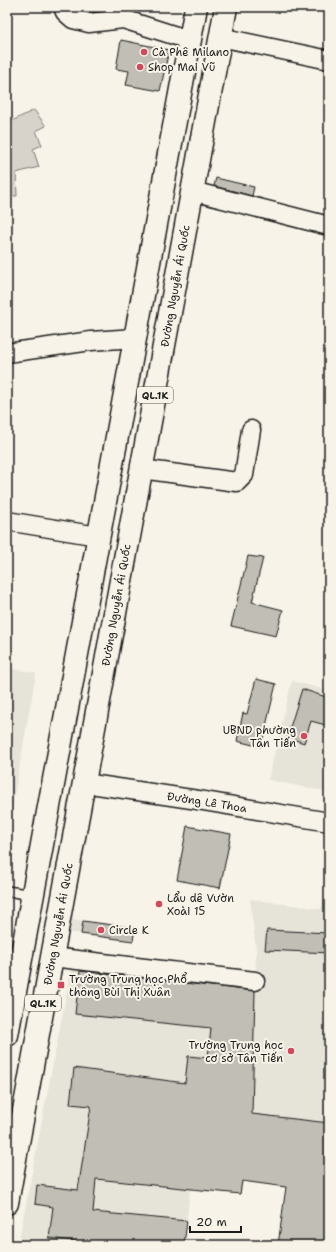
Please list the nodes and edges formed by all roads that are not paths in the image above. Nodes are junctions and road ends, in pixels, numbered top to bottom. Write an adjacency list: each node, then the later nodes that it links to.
1 (63, 7): 5 (street)
2 (196, 7): 5 (main road, QL.1K)
3 (226, 7): 4 (main road, Đường Nguyễn Ái Quốc / QL.1K)
4 (220, 37): 6 (street); 7 (main road, Đường Nguyễn Ái Quốc / QL.1K)
5 (189, 40): 9 (main road, QL.1K)
6 (329, 60)
7 (192, 191): 8 (street); 12 (main road, Đường Nguyễn Ái Quốc / QL.1K)
8 (329, 226)
9 (134, 338): 10 (street); 14 (main road, QL.1K)
10 (7, 353)
11 (251, 430): 12 (street)
12 (141, 469): 16 (main road, Đường Nguyễn Ái Quốc / QL.1K)
13 (7, 521): 14 (street)
14 (98, 536): 15 (main road, QL.1K)
15 (54, 778): 16 (main road); 19 (main road, QL.1K)
16 (84, 783): 17 (street, Đường Lê Thoa); 20 (main road, Đường Nguyễn Ái Quốc / QL.1K)
17 (329, 822)
18 (7, 891): 19 (lane)
19 (33, 895): 22 (main road, QL.1K)
20 (52, 957): 21 (street); 23 (main road, Đường Nguyễn Ái Quốc / QL.1K)
21 (255, 981)
22 (7, 1035)
23 (7, 1203)

